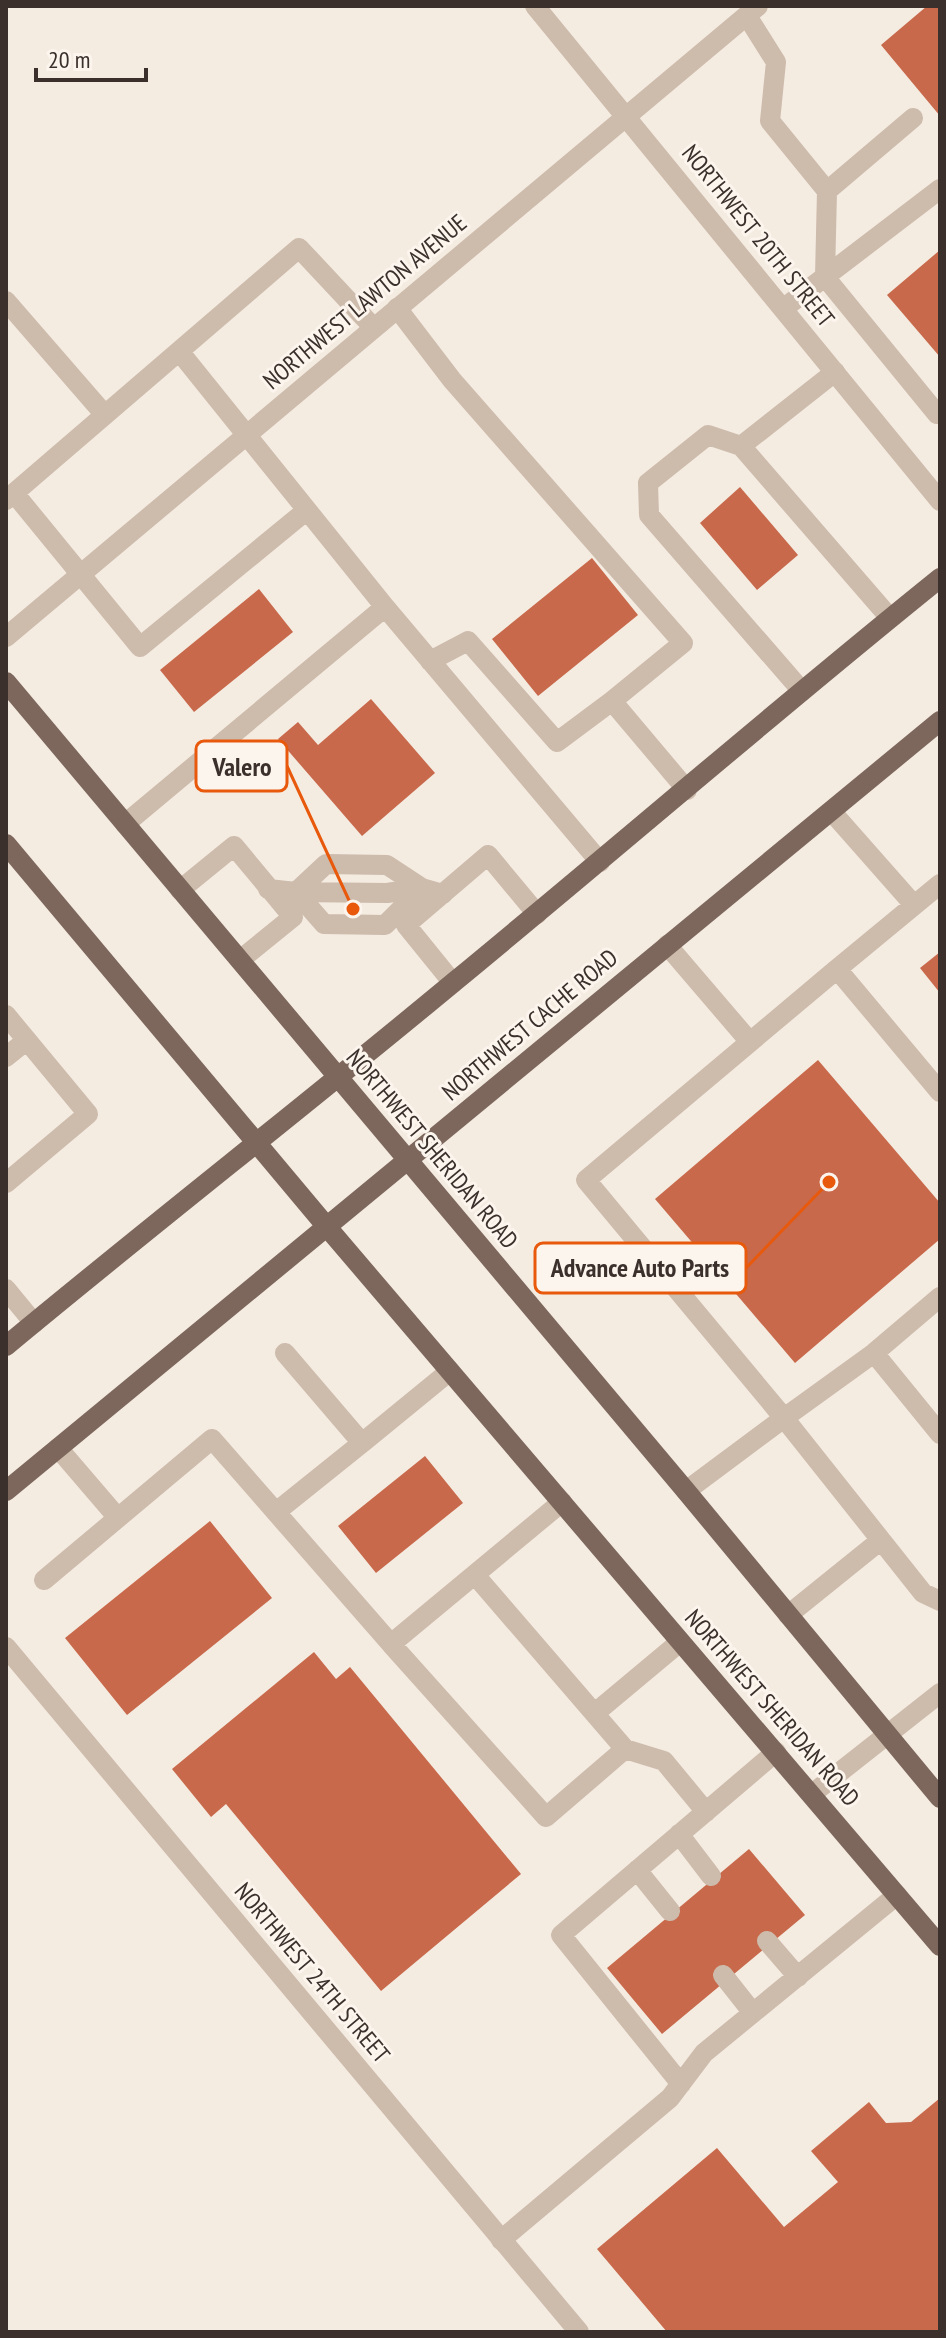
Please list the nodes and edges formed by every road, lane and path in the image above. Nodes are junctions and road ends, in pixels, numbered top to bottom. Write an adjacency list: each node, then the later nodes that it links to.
1 (535, 6): 3 (street, NORTHWEST 20TH STREET)
2 (752, 11): 3 (street, NORTHWEST LAWTON AVENUE); 6 (street)
3 (628, 117): 9 (street, NORTHWEST LAWTON AVENUE); 10 (street, NORTHWEST 20TH STREET)
4 (913, 118): 6 (street)
5 (940, 189): 7 (street)
6 (827, 191): 7 (street)
7 (825, 277): 10 (street); 14 (street)
8 (6, 301): 15 (street)
9 (397, 308): 11 (street, NORTHWEST LAWTON AVENUE); 29 (street)
10 (784, 308): 13 (street, NORTHWEST 20TH STREET)
11 (373, 327): 12 (street); 16 (street, NORTHWEST LAWTON AVENUE)
12 (179, 351): 15 (street); 16 (street)
13 (835, 372): 17 (street); 19 (street, NORTHWEST 20TH STREET)
14 (940, 413)
15 (105, 415): 18 (street)
16 (248, 435): 20 (street); 21 (street, NORTHWEST LAWTON AVENUE)
17 (741, 446): 24 (street); 28 (street)
18 (10, 496): 21 (street)
19 (940, 501)
20 (307, 510): 21 (street); 23 (street)
21 (82, 574): 25 (street, NORTHWEST LAWTON AVENUE)
22 (940, 578): 24 (main road)
23 (385, 607): 26 (street); 33 (street)
24 (890, 618): 28 (main road)
25 (6, 637)
26 (430, 661): 29 (street); 35 (street)
27 (6, 682): 33 (main road, NORTHWEST SHERIDAN ROAD)
28 (801, 690): 31 (main road)
29 (612, 701): 31 (street)
30 (940, 721): 32 (main road, NORTHWEST CACHE ROAD)
31 (687, 790): 35 (main road)
32 (832, 812): 42 (street); 44 (main road, NORTHWEST CACHE ROAD)
33 (125, 824): 39 (main road, NORTHWEST SHERIDAN ROAD)
34 (6, 844): 54 (main road, NORTHWEST SHERIDAN ROAD)
35 (600, 862): 43 (main road)
36 (940, 884): 42 (street)
37 (422, 888): 40 (street); 40 (street); 40 (street); 41 (street)
38 (268, 889): 39 (street); 40 (street); 45 (street)
39 (180, 890): 45 (main road, NORTHWEST SHERIDAN ROAD)
40 (296, 892)
41 (443, 894): 43 (street); 47 (street)
42 (914, 905): 46 (street)
43 (537, 914): 47 (main road)
44 (667, 945): 50 (street); 55 (main road, NORTHWEST CACHE ROAD)
45 (240, 960): 52 (main road, NORTHWEST SHERIDAN ROAD)
46 (837, 969): 50 (street); 53 (street)
47 (453, 983): 52 (main road)
48 (6, 1015): 49 (street)
49 (27, 1040): 51 (street); 56 (street)
50 (750, 1042): 65 (street)
51 (6, 1057)
52 (338, 1078): 54 (main road); 55 (main road, NORTHWEST SHERIDAN ROAD)
53 (940, 1092)
54 (258, 1144): 57 (main road, NORTHWEST SHERIDAN ROAD); 60 (main road)
55 (407, 1160): 57 (main road, NORTHWEST CACHE ROAD); 70 (main road, NORTHWEST SHERIDAN ROAD)
56 (6, 1183)
57 (327, 1227): 64 (main road, NORTHWEST SHERIDAN ROAD); 68 (main road, NORTHWEST CACHE ROAD)
58 (6, 1289): 60 (street)
59 (940, 1297): 63 (street)
60 (34, 1323): 61 (main road)
61 (6, 1346)
62 (285, 1353): 67 (street)
63 (874, 1353): 65 (street); 66 (street)
64 (450, 1371): 67 (street); 71 (main road, NORTHWEST SHERIDAN ROAD)
65 (784, 1418): 70 (street); 74 (street)
66 (940, 1434)
67 (362, 1443): 72 (street)
68 (58, 1448): 69 (main road, NORTHWEST CACHE ROAD); 73 (street)
69 (6, 1491)
70 (686, 1491): 78 (main road, NORTHWEST SHERIDAN ROAD)
71 (562, 1502): 75 (street); 79 (main road, NORTHWEST SHERIDAN ROAD)
72 (276, 1512): 73 (street); 80 (street)
73 (118, 1518): 76 (street)
74 (881, 1540): 77 (street); 78 (street)
75 (475, 1575): 80 (street); 83 (street)
76 (44, 1580)
77 (940, 1601)
78 (788, 1615): 84 (main road, NORTHWEST SHERIDAN ROAD)
79 (680, 1642): 83 (street); 86 (main road, NORTHWEST SHERIDAN ROAD)
80 (391, 1644): 85 (street)
81 (6, 1647): 101 (street, NORTHWEST 24TH STREET)
82 (940, 1693): 84 (street)
83 (595, 1713): 85 (street)
84 (887, 1735): 87 (street); 88 (main road, NORTHWEST SHERIDAN ROAD)
85 (625, 1749): 89 (street)
86 (776, 1752): 87 (main road, NORTHWEST SHERIDAN ROAD); 89 (street)
87 (812, 1794): 93 (main road, NORTHWEST SHERIDAN ROAD)
88 (940, 1798)
89 (706, 1812): 90 (street)
90 (679, 1834): 91 (street); 92 (street)
91 (637, 1870): 94 (street); 100 (street)
92 (711, 1876)
93 (897, 1895): 96 (main road, NORTHWEST SHERIDAN ROAD); 98 (street)
94 (670, 1911)
95 (767, 1941): 98 (street)
96 (940, 1946)
97 (723, 1975): 99 (street)
98 (798, 1977): 99 (street)
99 (753, 2013): 100 (street)
100 (681, 2084): 101 (street)
101 (501, 2240): 102 (street, NORTHWEST 24TH STREET)
102 (579, 2332)

